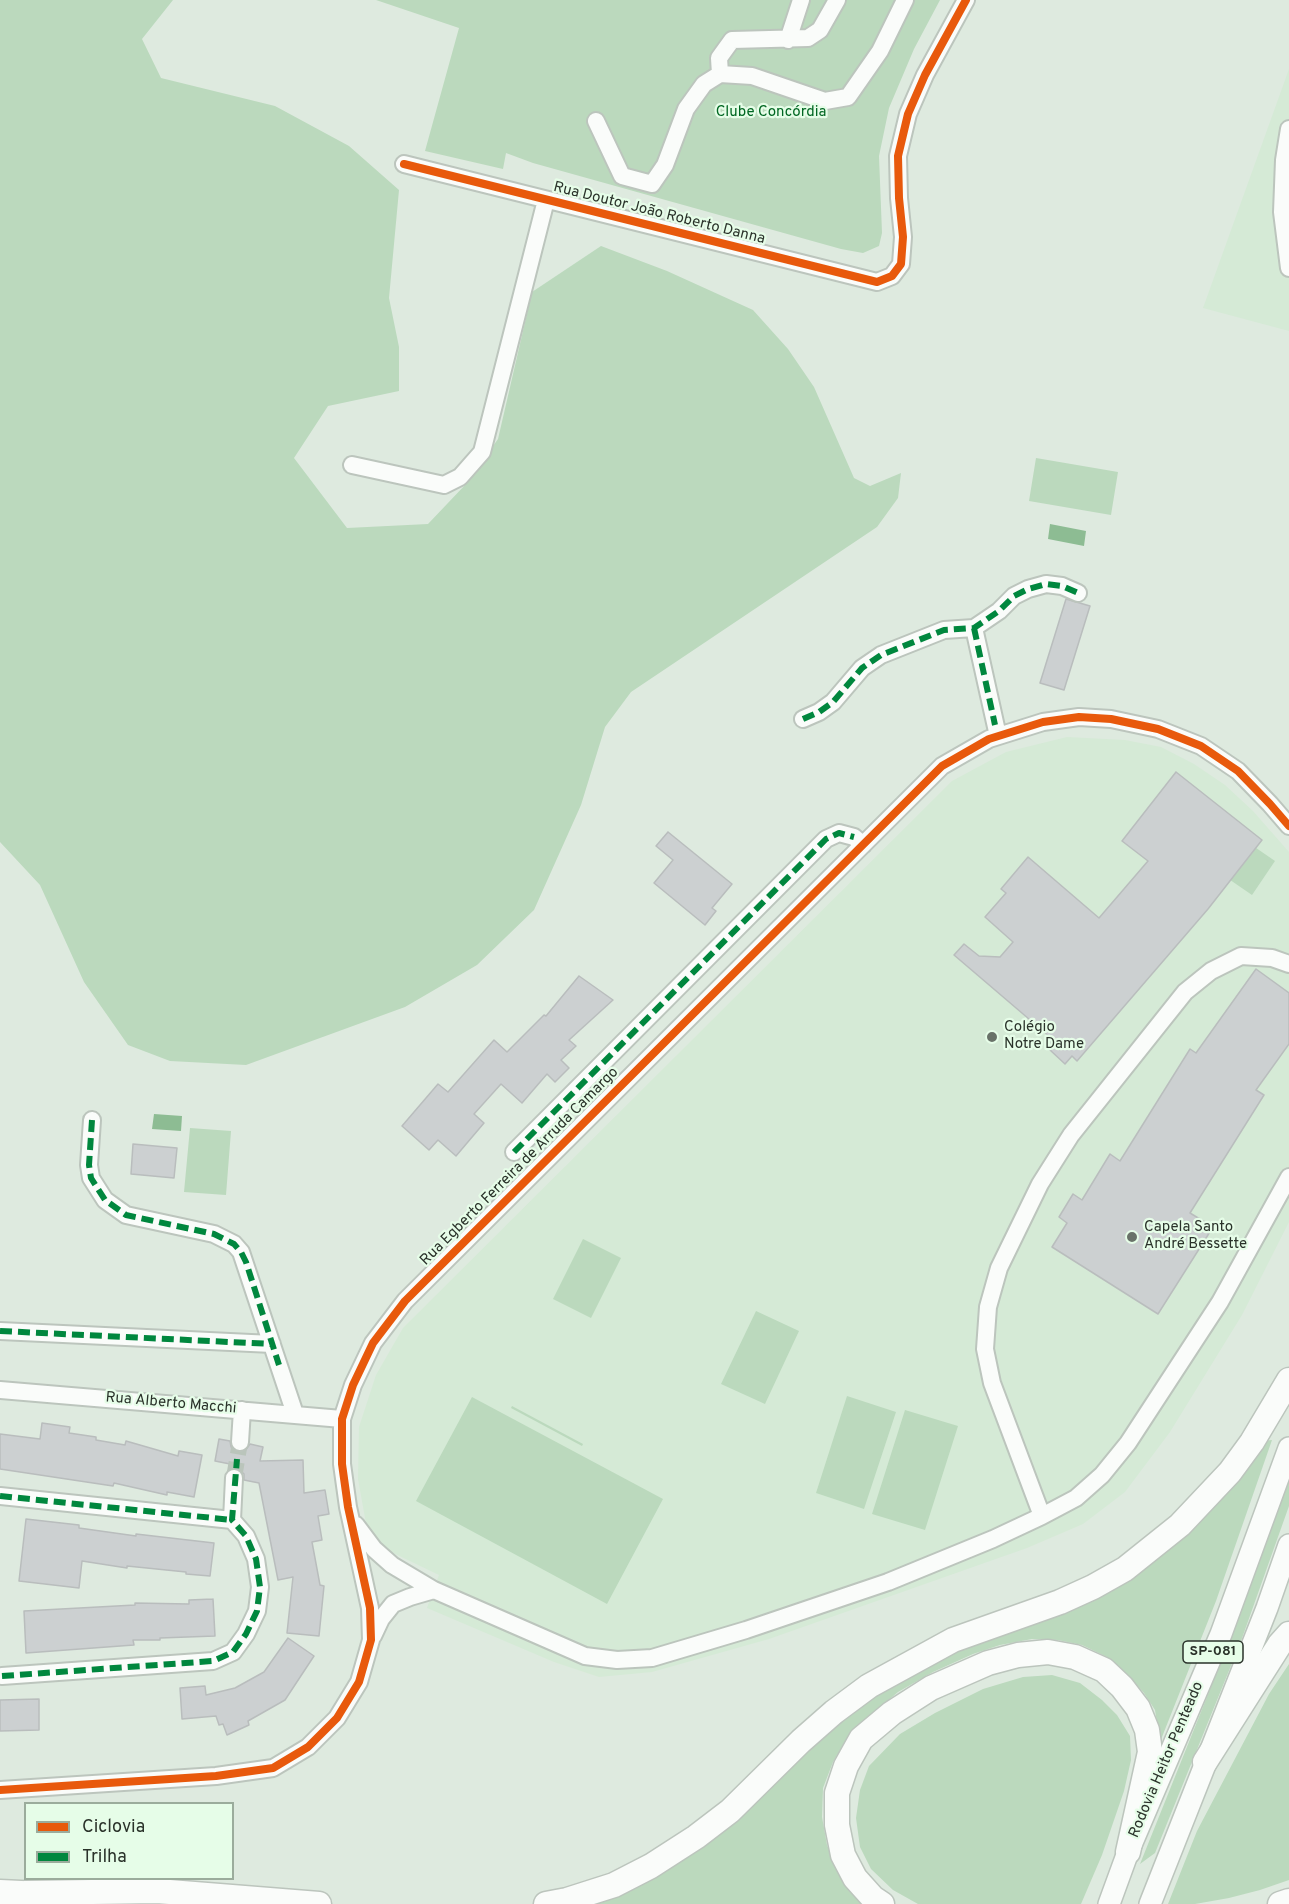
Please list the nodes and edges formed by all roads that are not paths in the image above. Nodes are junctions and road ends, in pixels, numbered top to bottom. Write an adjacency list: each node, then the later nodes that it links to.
1 (801, 0): 5 (street)
2 (837, 0): 5 (street)
3 (905, 0): 6 (street)
4 (966, 0): 11 (street, Rua Doutor João Roberto Danna)
5 (788, 40): 6 (street)
6 (720, 74): 7 (street)
7 (596, 121)
8 (1289, 129): 10 (street)
9 (404, 164): 11 (street, Rua Doutor João Roberto Danna)
10 (1286, 177): 12 (street)
11 (546, 200): 13 (street)
12 (1289, 268)
13 (352, 465)
14 (1078, 593): 15 (street)
15 (974, 628): 16 (street); 17 (street)
16 (803, 719)
17 (998, 736): 18 (street, Rua Egberto Ferreira de Arruda Camargo); 19 (street, Rua Egberto Ferreira de Arruda Camargo)
18 (1289, 826)
19 (863, 845): 24 (street); 32 (street, Rua Egberto Ferreira de Arruda Camargo)
20 (1272, 958): 21 (street); 22 (street); 37 (street)
21 (1289, 958)
22 (1289, 964)
23 (92, 1120): 27 (street)
24 (514, 1152)
25 (1289, 1177): 37 (street)
26 (0, 1331): 27 (street)
27 (272, 1344): 31 (street)
28 (1289, 1380): 53 (highway)
29 (0, 1390): 30 (street, Rua Alberto Macchi)
30 (242, 1410): 31 (street, Rua Alberto Macchi); 33 (street)
31 (295, 1414): 32 (street, Rua Alberto Macchi)
32 (342, 1419): 38 (street, Rua Egberto Ferreira de Arruda Camargo)
33 (240, 1442)
34 (1289, 1448): 47 (main road, Rodovia Heitor Penteado / SP-081)
35 (234, 1478): 39 (street)
36 (0, 1496): 39 (street)
37 (1042, 1516): 41 (street)
38 (351, 1518): 41 (street); 43 (street, Rua Egberto Ferreira de Arruda Camargo)
39 (232, 1520): 44 (street)
40 (1289, 1545): 45 (main road, SP-081)
41 (434, 1590): 43 (street)
42 (1289, 1634): 45 (highway)
43 (371, 1640): 46 (street, Rua Egberto Ferreira de Arruda Camargo)
44 (2, 1676)
45 (1205, 1762): 56 (main road, SP-081)
46 (0, 1790)
47 (1125, 1862): 54 (highway); 55 (main road, Rodovia Heitor Penteado)
48 (0, 1892): 49 (highway)
49 (26, 1893): 51 (highway); 52 (highway)
50 (1289, 1901): 57 (highway)
51 (173, 1904)
52 (320, 1904)
53 (546, 1904)
54 (882, 1904)
55 (1109, 1904)
56 (1150, 1904)
57 (1280, 1904)

